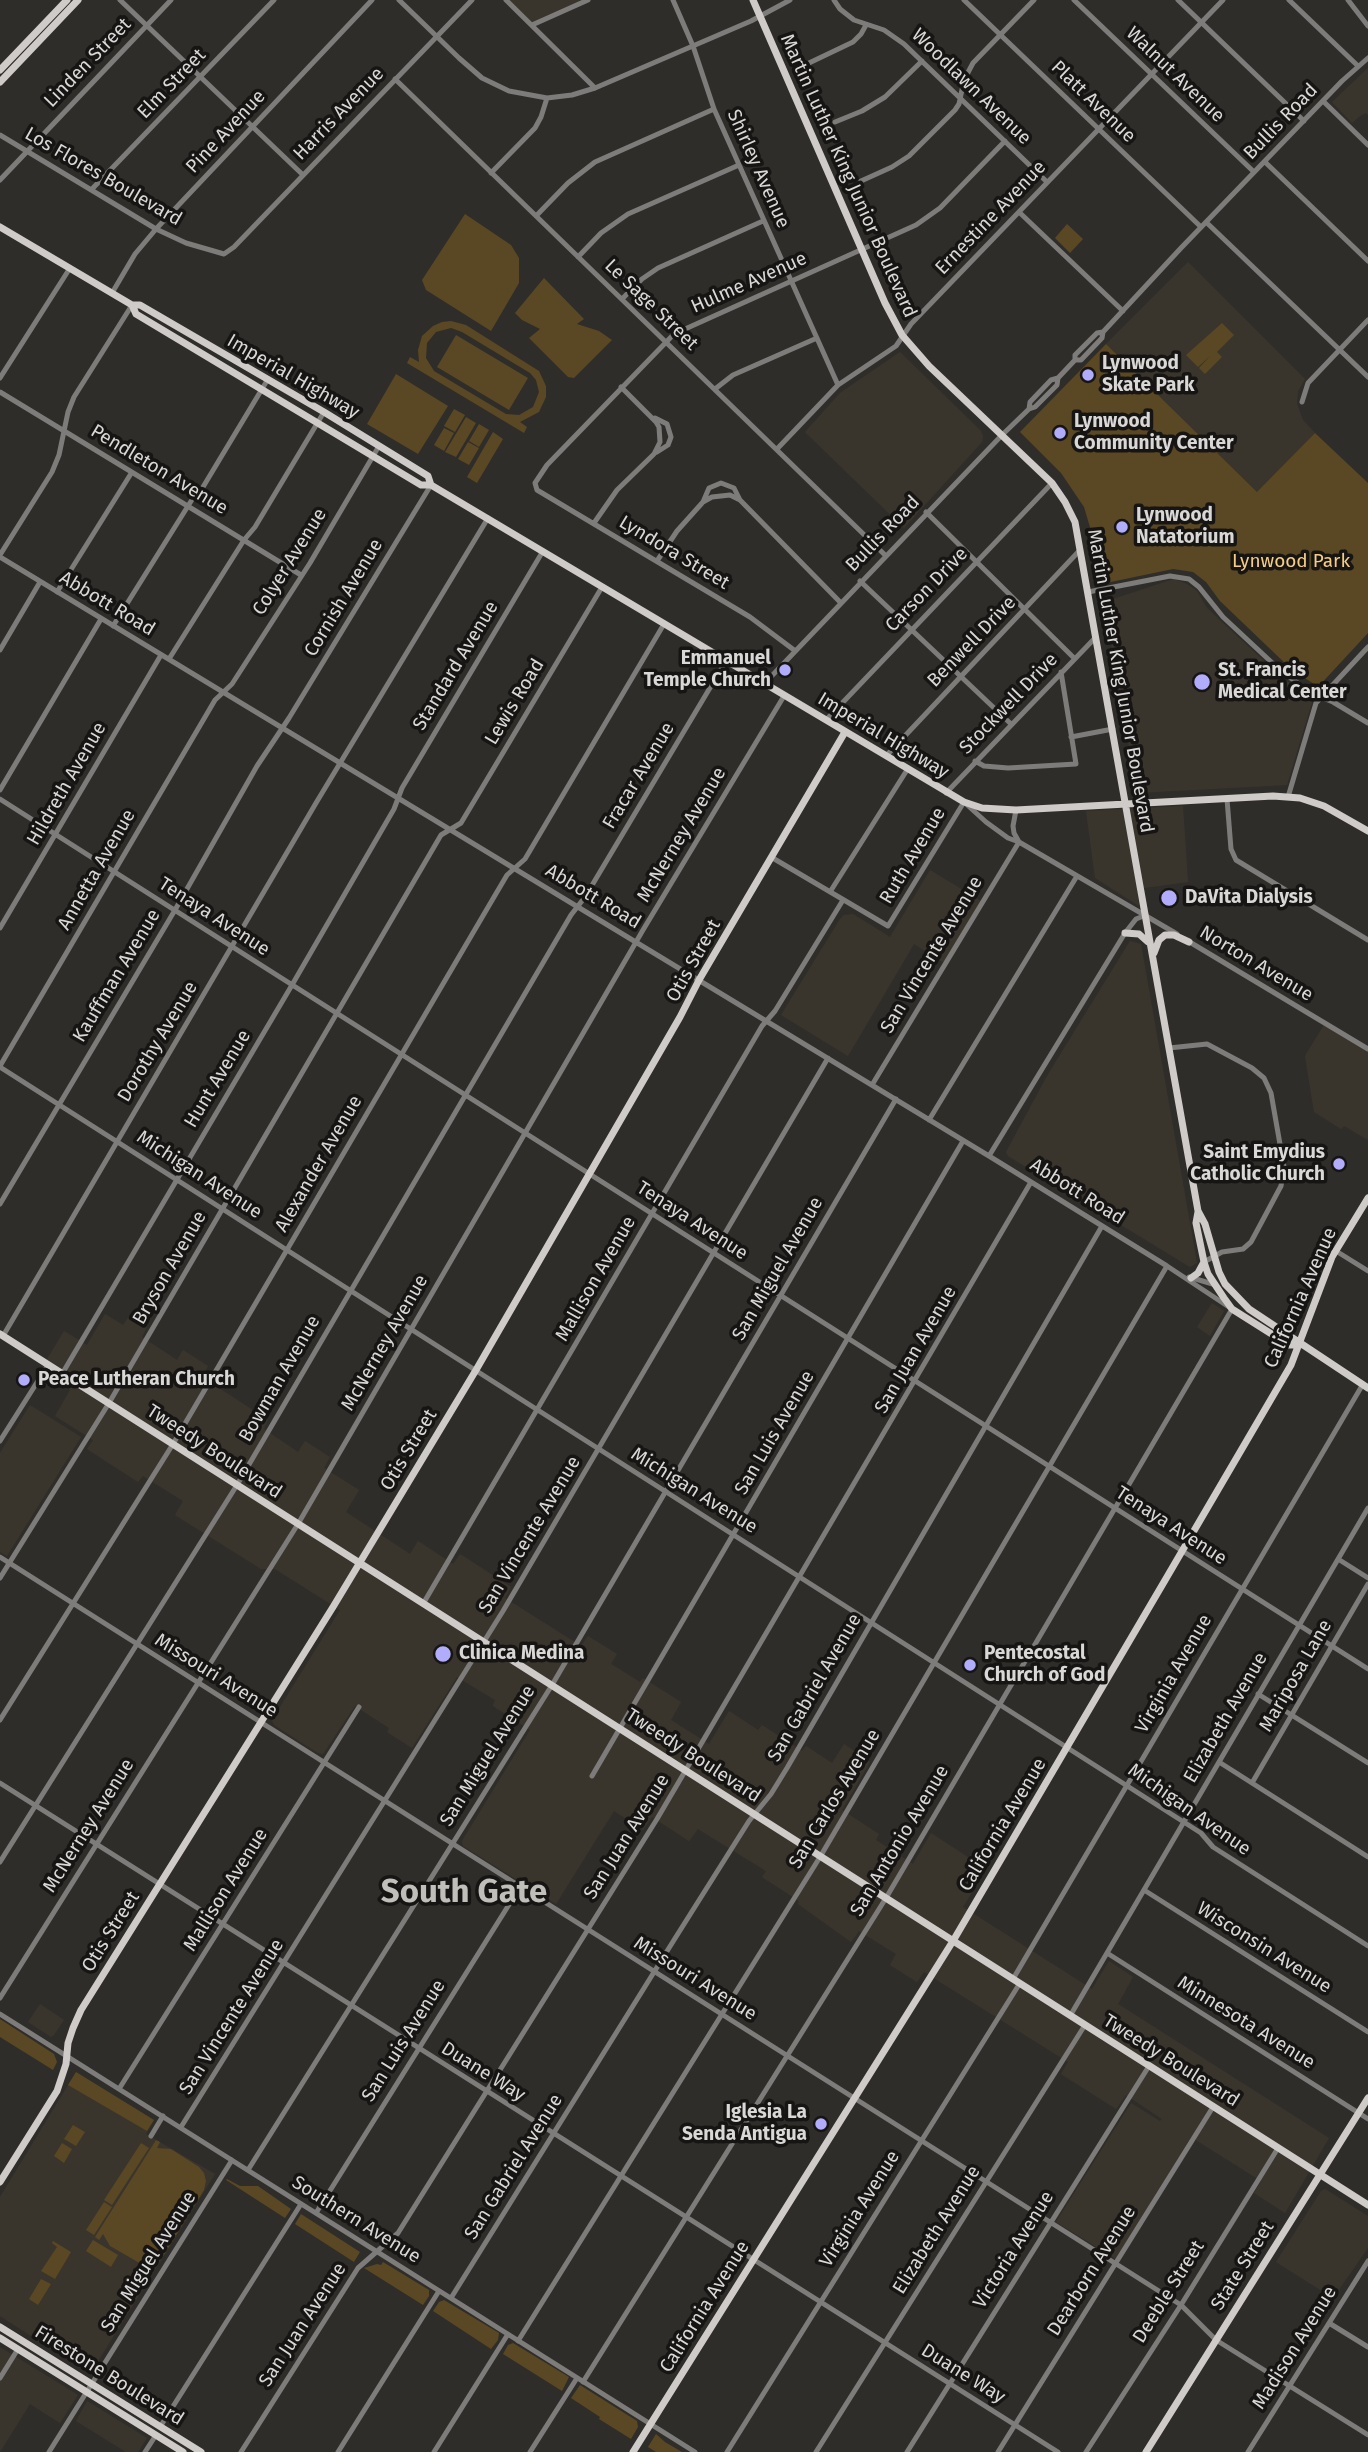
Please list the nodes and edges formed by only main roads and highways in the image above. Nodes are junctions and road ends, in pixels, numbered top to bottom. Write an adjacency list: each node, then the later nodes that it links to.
1 (66, 0): 4 (main road)
2 (78, 0): 5 (main road)
3 (753, 0): 10 (main road, Martin Luther King Junior Boulevard)
4 (0, 70)
5 (0, 82)
6 (0, 227): 7 (main road, Imperial Highway)
7 (132, 306): 8 (main road, Imperial Highway); 8 (main road, Imperial Highway)
8 (431, 485): 9 (main road, Imperial Highway)
9 (845, 732): 10 (main road, Imperial Highway); 23 (main road, Otis Street)
10 (1126, 803): 11 (main road, Imperial Highway); 14 (main road, Martin Luther King Junior Boulevard)
11 (1368, 831)
12 (1125, 933): 14 (main road)
13 (1189, 942): 15 (main road)
14 (1150, 945): 15 (main road, Martin Luther King Junior Boulevard)
15 (1153, 960): 17 (main road, Martin Luther King Junior Boulevard)
16 (1368, 1198): 21 (main road, California Avenue)
17 (1198, 1211): 18 (main road, Martin Luther King Junior Boulevard); 21 (main road, Martin Luther King Junior Boulevard)
18 (1204, 1262): 19 (main road); 21 (main road, Martin Luther King Junior Boulevard)
19 (1191, 1278)
20 (1, 1335): 23 (main road, Tweedy Boulevard)
21 (1300, 1345): 22 (main road, Martin Luther King Junior Boulevard); 24 (main road, California Avenue)
22 (1365, 1386)
23 (360, 1563): 24 (main road, Tweedy Boulevard); 27 (main road, Otis Street)
24 (953, 1941): 26 (main road, Tweedy Boulevard); 34 (main road, California Avenue)
25 (1368, 2098): 26 (main road, State Street)
26 (1319, 2174): 28 (main road, Tweedy Boulevard); 35 (main road, State Street)
27 (0, 2182)
28 (1368, 2205)
29 (0, 2327): 31 (main road, Firestone Boulevard)
30 (0, 2338): 31 (main road, Firestone Boulevard)
31 (158, 2431): 32 (main road, Firestone Boulevard); 33 (main road, Firestone Boulevard)
32 (183, 2452)
33 (201, 2452)
34 (633, 2452)
35 (1146, 2452)

